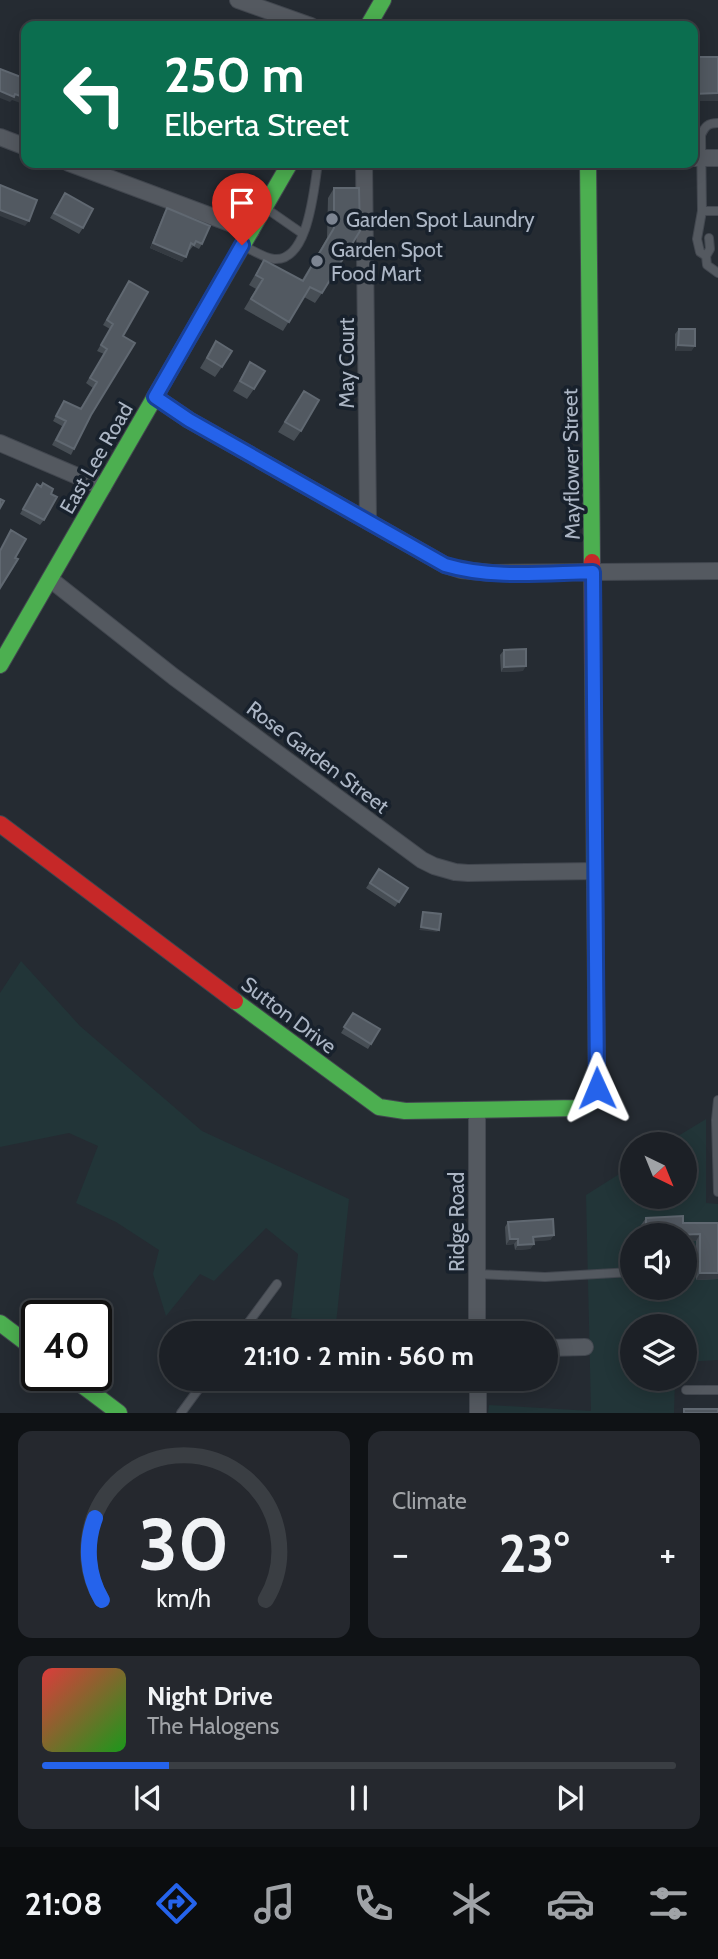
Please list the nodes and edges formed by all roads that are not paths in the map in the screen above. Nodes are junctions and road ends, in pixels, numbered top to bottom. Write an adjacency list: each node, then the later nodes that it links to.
1 (238, 0): 3 (street)
2 (383, 0): 4 (street)
3 (298, 21)
4 (371, 21)
5 (718, 123): 8 (lane)
6 (0, 137): 7 (street)
7 (21, 145)
8 (698, 149)
9 (698, 158): 10 (street)
10 (718, 158)
11 (81, 168): 22 (street)
12 (287, 168): 17 (street, East Lee Road)
13 (317, 168): 21 (lane)
14 (366, 168): 28 (street, May Court)
15 (589, 168): 30 (street, Mayflower Street)
16 (697, 168): 18 (lane)
17 (264, 208): 21 (lane); 22 (street, East Lee Road)
18 (702, 211): 19 (lane); 20 (lane)
19 (718, 211)
20 (701, 224): 23 (lane); 23 (lane)
21 (303, 234): 22 (lane)
22 (246, 238): 25 (street, East Lee Road)
23 (706, 256): 24 (lane)
24 (718, 273)
25 (155, 397): 27 (street, East Lee Road); 28 (street)
26 (0, 443): 27 (street)
27 (103, 488): 31 (street, East Lee Road)
28 (368, 521): 30 (street)
29 (718, 570): 30 (street)
30 (593, 572): 34 (street, Mayflower Street)
31 (50, 579): 32 (street, East Lee Road); 34 (street, Rose Garden Street)
32 (0, 665)
33 (0, 824): 37 (street, Sutton Drive)
34 (595, 871): 36 (street, Mayflower Street)
35 (718, 1100): 38 (lane)
36 (594, 1101): 37 (street, Sutton Drive)
37 (477, 1110): 40 (street, Ridge Road)
38 (718, 1192)
39 (620, 1273): 40 (lane)
40 (477, 1274): 43 (street, Ridge Road)
41 (277, 1284): 42 (lane)
42 (250, 1321)
43 (477, 1321)
44 (0, 1323): 45 (street)
45 (21, 1339)
46 (584, 1347): 47 (street)
47 (558, 1348)
48 (697, 1390): 49 (lane)
49 (718, 1390)
50 (90, 1391): 53 (street)
51 (197, 1391): 54 (lane)
52 (478, 1391): 55 (street)
53 (119, 1413)
54 (181, 1413)
55 (478, 1413)

